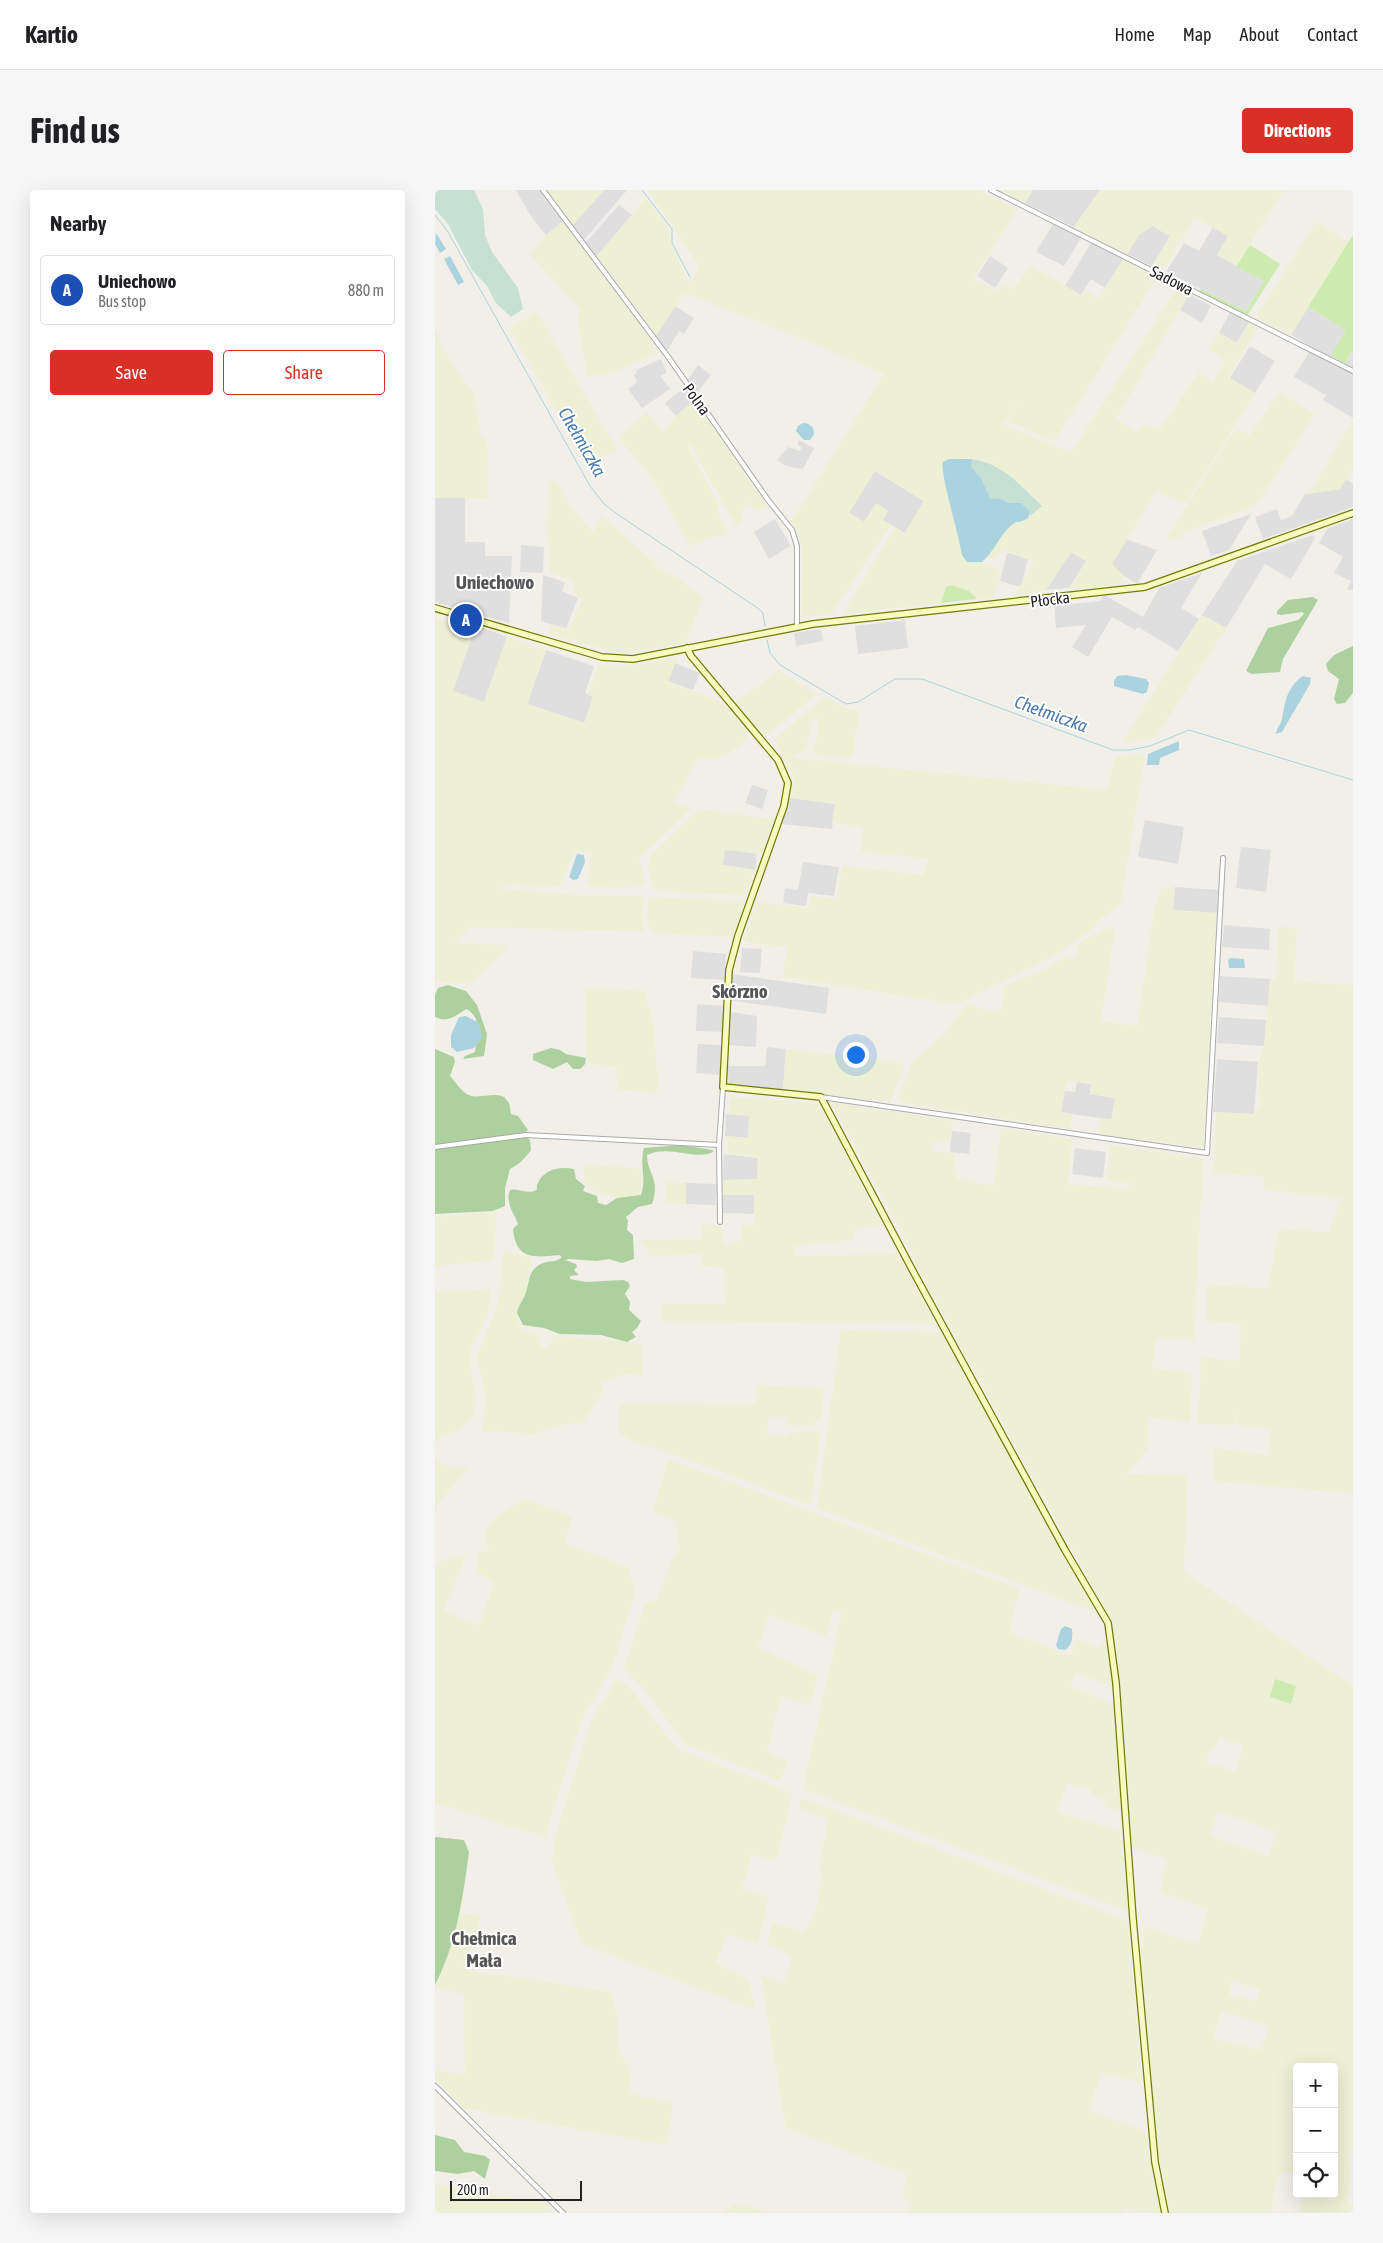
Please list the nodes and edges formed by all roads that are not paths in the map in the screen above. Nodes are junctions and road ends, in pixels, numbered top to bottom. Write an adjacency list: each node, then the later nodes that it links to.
1 (543, 190): 6 (street, Polna)
2 (991, 190): 3 (street, Sadowa)
3 (1353, 371)
4 (1353, 513): 6 (street, Płocka)
5 (435, 608): 7 (street, Płocka)
6 (797, 627): 7 (street, Płocka)
7 (687, 648): 9 (street)
8 (1223, 858): 10 (street)
9 (723, 1087): 10 (street); 11 (street)
10 (821, 1097): 16 (street)
11 (719, 1145): 12 (street); 13 (street)
12 (435, 1147)
13 (720, 1222)
14 (435, 2086): 15 (street)
15 (563, 2213)
16 (1165, 2213)

